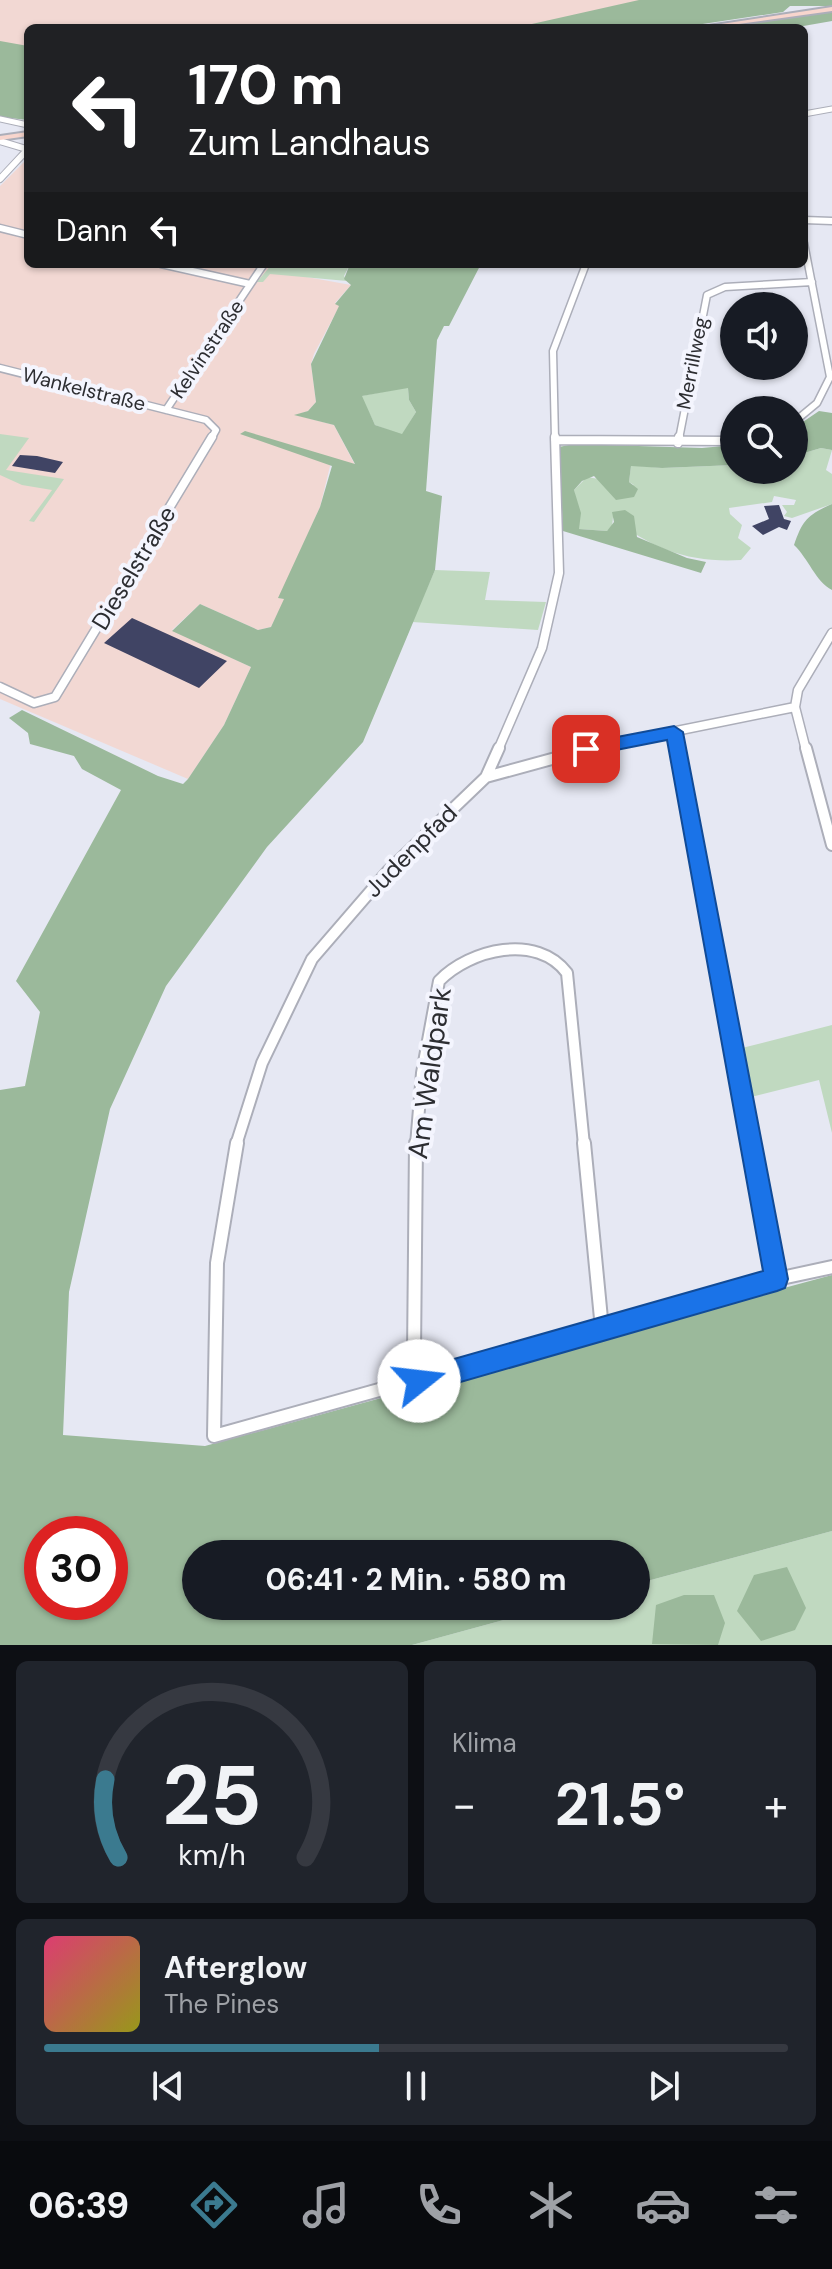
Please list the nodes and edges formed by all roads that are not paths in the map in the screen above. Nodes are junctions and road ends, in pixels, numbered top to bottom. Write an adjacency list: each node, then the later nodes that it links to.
1 (832, 9): 2 (main road)
2 (726, 24)
3 (832, 109): 4 (street)
4 (808, 113)
5 (0, 119): 6 (street)
6 (24, 124)
7 (24, 135): 8 (main road)
8 (0, 140): 9 (street)
9 (24, 150)
10 (24, 151): 11 (street)
11 (0, 179)
12 (808, 220): 13 (street)
13 (832, 221)
14 (0, 228): 15 (street)
15 (24, 234)
16 (808, 262): 20 (street)
17 (179, 268): 21 (street, Kelvinstraße)
18 (261, 268): 21 (street)
19 (584, 268): 26 (street, Judenpfad)
20 (812, 282): 24 (street); 28 (street, Merrillweg)
21 (250, 284): 23 (street, Kelvinstraße)
22 (0, 368): 23 (street, Wankelstraße)
23 (166, 410): 25 (street, Wankelstraße)
24 (808, 410)
25 (214, 424): 30 (street, Dieselstraße)
26 (555, 440): 28 (street); 33 (street, Judenpfad)
27 (720, 442): 28 (street)
28 (678, 443)
29 (832, 633): 31 (street)
30 (0, 687)
31 (795, 707): 32 (street); 34 (street)
32 (674, 732): 33 (street); 36 (street)
33 (486, 777): 38 (street, Judenpfad)
34 (832, 845)
35 (832, 1267): 36 (street)
36 (777, 1279): 37 (street)
37 (602, 1329): 38 (street); 38 (street, Am Waldpark)
38 (419, 1381)

